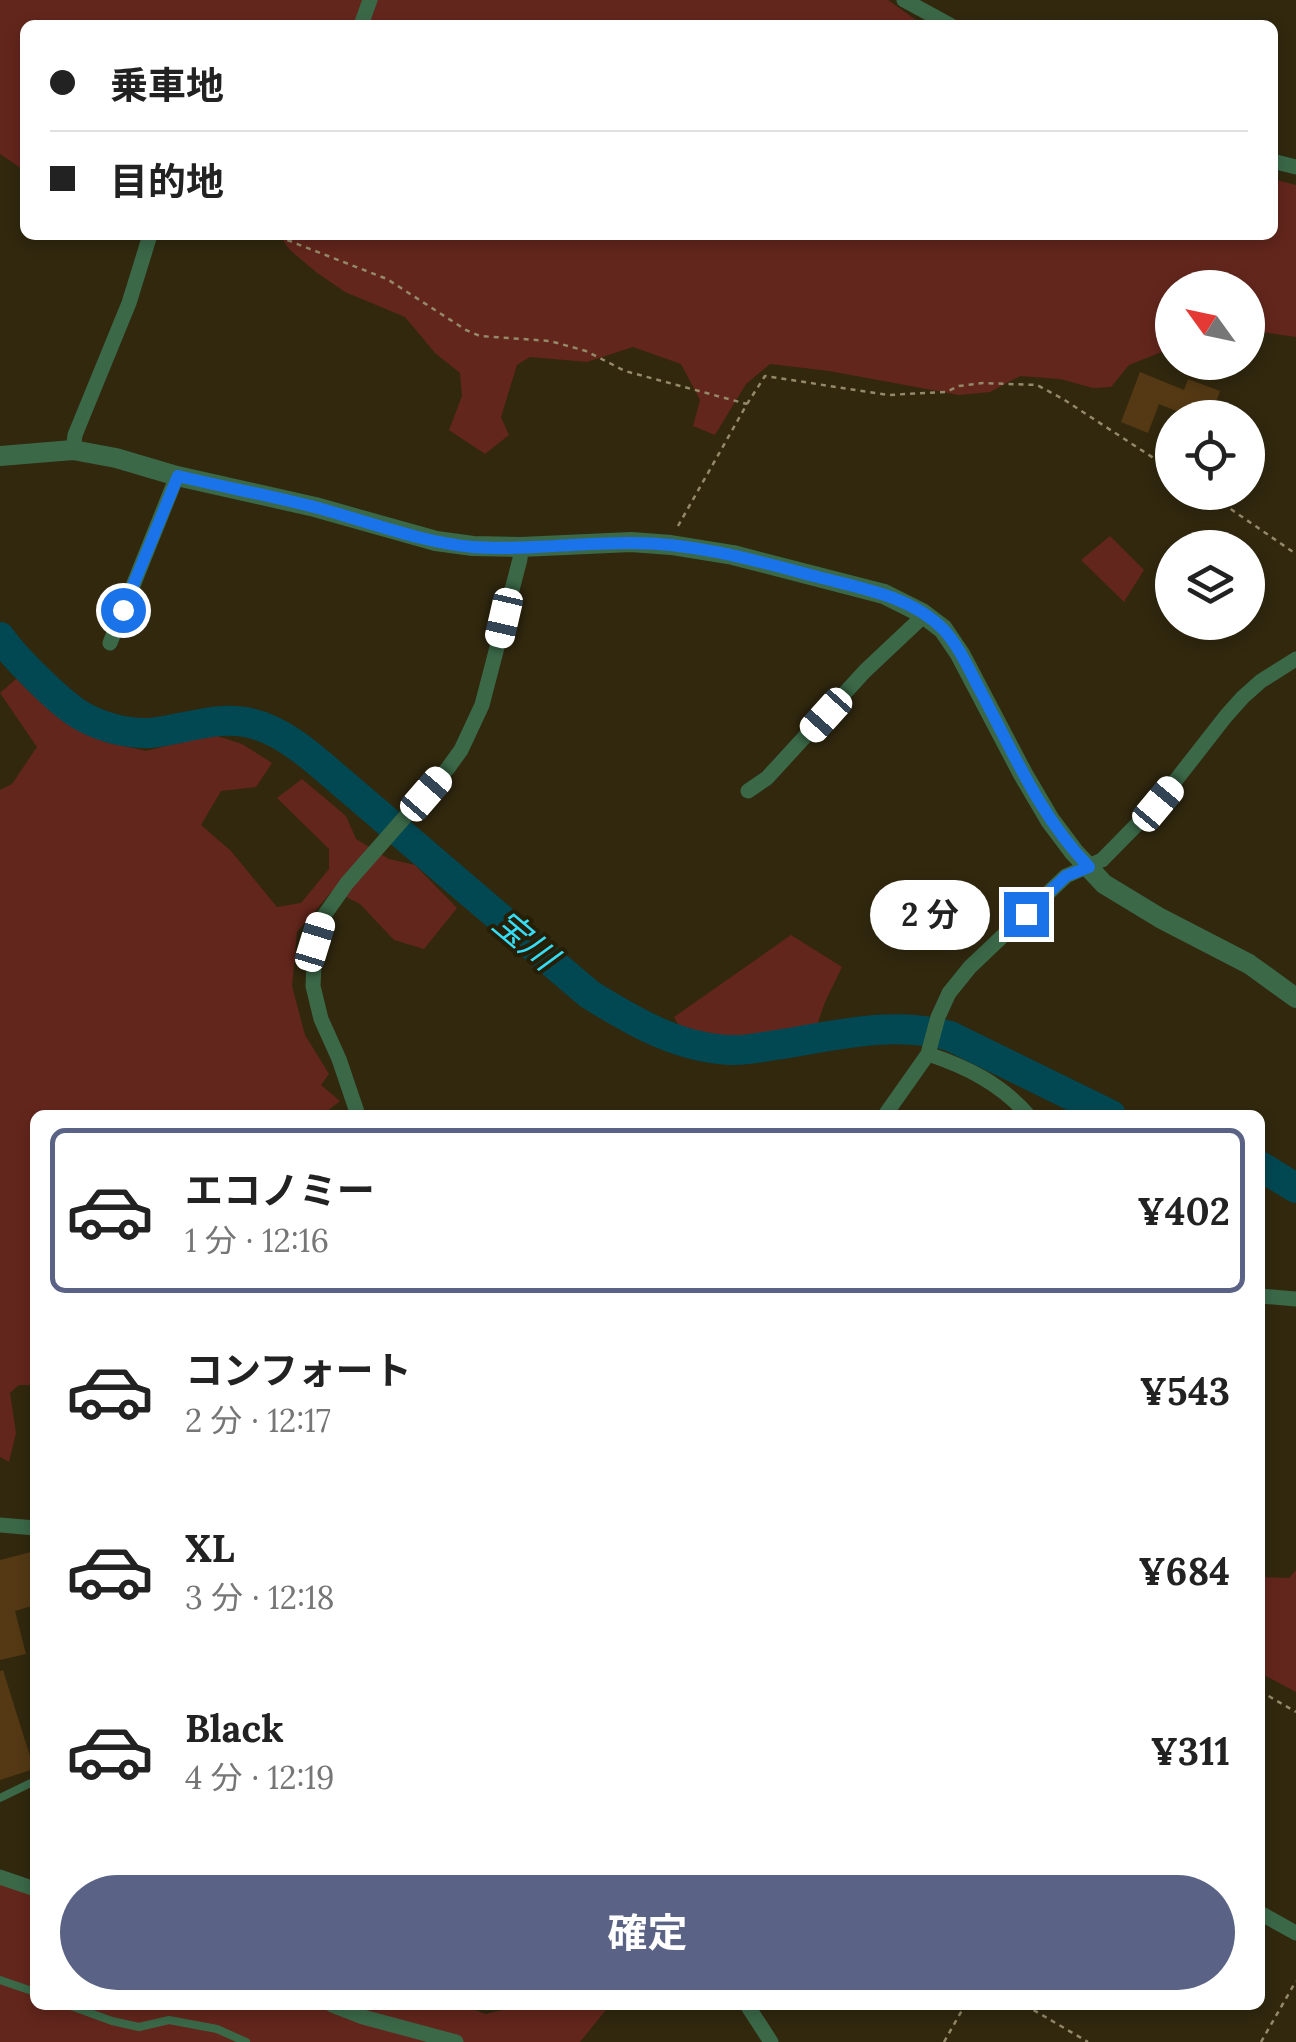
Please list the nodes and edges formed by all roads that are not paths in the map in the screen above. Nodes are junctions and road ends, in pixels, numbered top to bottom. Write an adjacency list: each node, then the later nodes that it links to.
1 (904, 0): 2 (street)
2 (941, 20)
3 (148, 240): 4 (street)
4 (73, 450): 5 (street); 6 (street)
5 (0, 456)
6 (178, 476): 7 (street); 9 (street)
7 (520, 547): 8 (street); 15 (street)
8 (922, 613): 11 (street); 12 (street)
9 (110, 643)
10 (1296, 658): 12 (street)
11 (748, 791)
12 (1089, 867): 13 (street); 14 (street)
13 (1296, 998)
14 (928, 1054): 16 (street); 17 (street)
15 (356, 1110)
16 (889, 1110)
17 (1024, 1110)
18 (1265, 1296): 19 (street)
19 (1296, 1299)
20 (0, 1524): 21 (street)
21 (30, 1527)
22 (30, 1783): 23 (lane)
23 (0, 1798)
24 (0, 1877): 25 (street)
25 (30, 1886)
26 (1265, 1916): 27 (street)
27 (1296, 1933)
28 (0, 1980): 29 (lane)
29 (30, 1990)
30 (82, 2010): 33 (lane)
31 (344, 2010): 34 (street)
32 (750, 2010): 35 (street)
33 (246, 2042)
34 (456, 2042)
35 (772, 2042)

